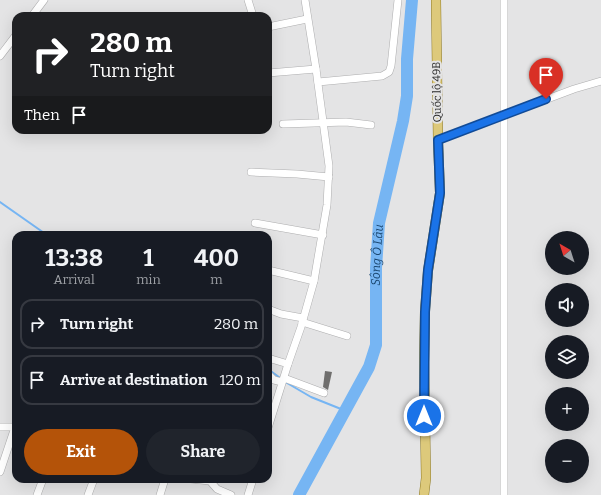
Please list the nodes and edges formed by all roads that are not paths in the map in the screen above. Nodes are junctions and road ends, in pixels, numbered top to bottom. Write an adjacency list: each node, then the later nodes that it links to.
1 (44, 0): 7 (street)
2 (248, 0): 8 (street)
3 (304, 0): 9 (street)
4 (398, 0): 16 (street)
5 (436, 0): 21 (main road, Quốc lộ 49B)
6 (504, 0): 17 (street)
7 (35, 12)
8 (252, 12)
9 (307, 19): 10 (street); 13 (street)
10 (272, 26)
11 (12, 40): 12 (street)
12 (0, 56)
13 (316, 69): 14 (street); 16 (street)
14 (272, 73)
15 (601, 81): 17 (street)
16 (318, 82): 19 (street)
17 (503, 115): 21 (street); 52 (street)
18 (283, 124): 19 (street)
19 (324, 124): 20 (street); 23 (street)
20 (371, 125)
21 (438, 140): 51 (main road, Quốc lộ 49B)
22 (251, 172): 23 (street)
23 (329, 177): 25 (street)
24 (255, 223): 25 (street)
25 (323, 235): 27 (street)
26 (272, 271): 27 (street)
27 (314, 281): 29 (street)
28 (272, 311): 29 (street)
29 (303, 320): 30 (street); 32 (street)
30 (346, 336)
31 (272, 359): 32 (street)
32 (288, 364): 34 (street)
33 (272, 378): 34 (street)
34 (283, 380): 35 (street); 36 (street)
35 (324, 393)
36 (272, 415)
37 (0, 427): 38 (street)
38 (12, 427)
39 (12, 438): 40 (street)
40 (0, 472)
41 (42, 483): 46 (street)
42 (92, 483): 47 (street)
43 (164, 483): 48 (street)
44 (212, 483): 49 (street)
45 (252, 483): 50 (street)
46 (37, 495)
47 (88, 495)
48 (160, 495)
49 (231, 495)
50 (248, 495)
51 (424, 495)
52 (504, 495)

